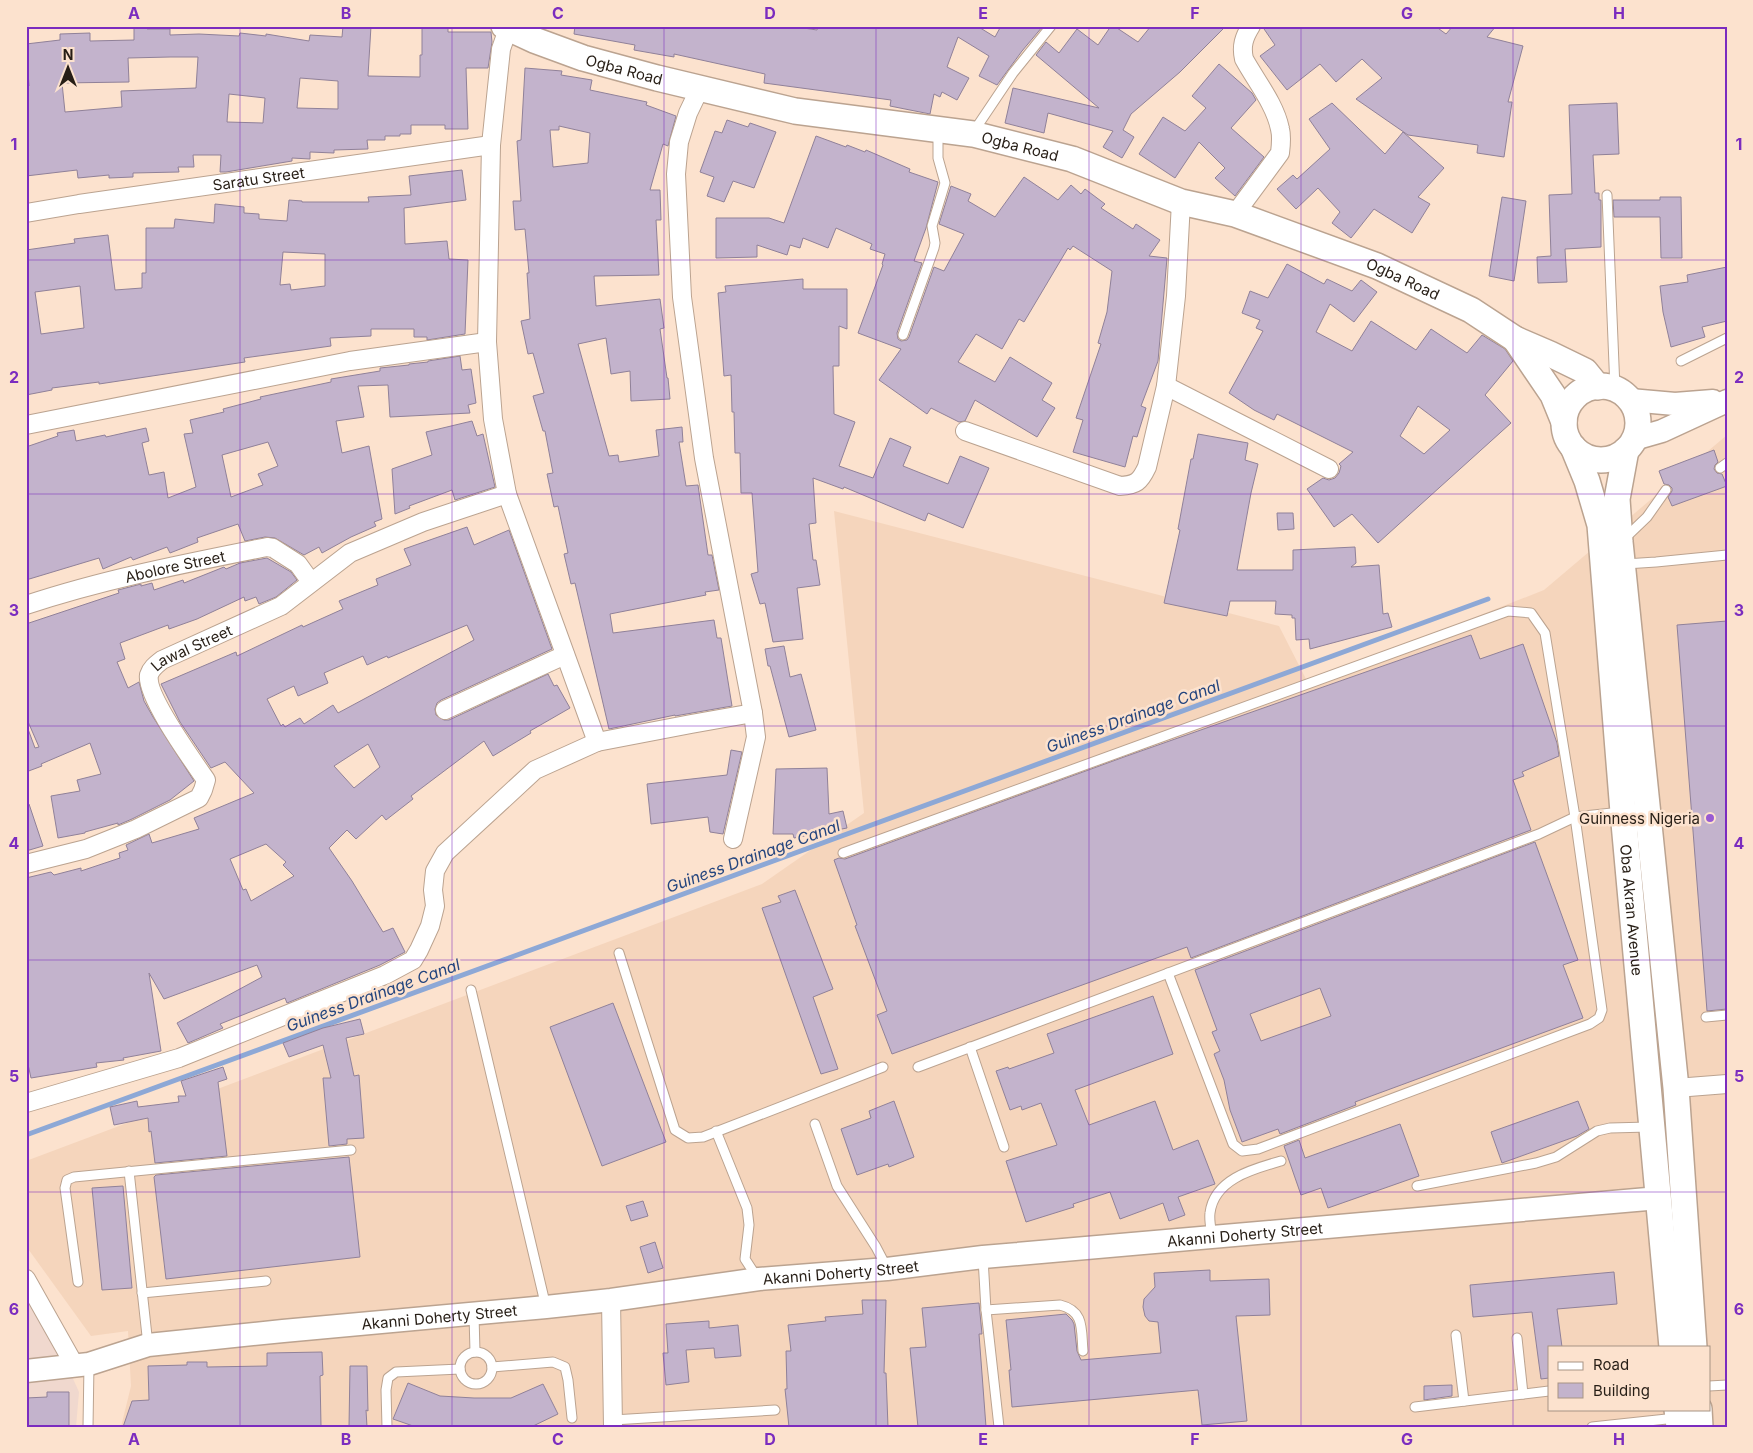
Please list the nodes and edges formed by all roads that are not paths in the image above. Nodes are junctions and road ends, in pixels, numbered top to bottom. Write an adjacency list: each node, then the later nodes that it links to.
1 (1051, 26): 6 (lane)
2 (1251, 26): 11 (street)
3 (506, 28): 4 (main road, Ogba Road); 7 (street)
4 (700, 88): 5 (main road, Ogba Road); 34 (street)
5 (938, 130): 6 (main road, Ogba Road); 12 (lane)
6 (973, 134): 9 (main road, Ogba Road)
7 (491, 145): 10 (street, Saratu Street); 15 (street)
8 (1607, 195): 18 (lane)
9 (1181, 202): 11 (main road, Ogba Road); 17 (street)
10 (26, 213)
11 (1235, 214): 14 (main road, Ogba Road)
12 (903, 334)
13 (1727, 338): 16 (lane)
14 (1515, 339): 18 (main road, Ogba Road); 20 (main road, Ogba Road)
15 (487, 342): 21 (street); 27 (street)
16 (1680, 361)
17 (1166, 386): 22 (street); 25 (street)
18 (1614, 392): 19 (street); 20 (main road); 23 (main road)
19 (1727, 400): 23 (street)
20 (1564, 422): 24 (main road)
21 (26, 424)
22 (965, 431)
23 (1630, 445): 24 (main road); 28 (main road, Oba Akran Avenue)
24 (1573, 447): 36 (main road, Oba Akran Avenue)
25 (1329, 469)
26 (1666, 490): 28 (lane)
27 (507, 494): 30 (street); 32 (street)
28 (1621, 553): 29 (lane); 50 (main road, Oba Akran Avenue)
29 (1727, 555)
30 (311, 582): 31 (street, Abolore Street); 40 (street, Lawal Street)
31 (26, 605)
32 (565, 655): 33 (street); 35 (street)
33 (445, 710)
34 (753, 713): 35 (street); 38 (street)
35 (597, 742): 51 (street)
36 (1623, 812): 37 (lane); 53 (main road, Oba Akran Avenue)
37 (1575, 817): 39 (lane); 42 (lane); 42 (lane)
38 (733, 839)
39 (843, 852)
40 (26, 864)
41 (619, 953): 54 (lane)
42 (1168, 973): 46 (lane)
43 (471, 990): 70 (lane)
44 (1727, 1015): 45 (lane)
45 (1706, 1017)
46 (970, 1047): 48 (lane); 55 (lane)
47 (883, 1067): 54 (lane)
48 (918, 1067)
49 (1727, 1084): 50 (street)
50 (1676, 1088): 77 (main road, Oba Akran Avenue)
51 (26, 1103)
52 (815, 1124): 63 (lane)
53 (1652, 1126): 59 (lane); 60 (main road, Oba Akran Avenue)
54 (716, 1131): 65 (lane)
55 (1004, 1147)
56 (351, 1150): 58 (lane)
57 (1281, 1161): 61 (lane)
58 (129, 1171): 67 (lane); 68 (lane)
59 (1417, 1186)
60 (1659, 1198): 61 (street, Akanni Doherty Street); 76 (main road, Oba Akran Avenue)
61 (1212, 1237): 62 (street, Akanni Doherty Street)
62 (983, 1258): 63 (street, Akanni Doherty Street); 71 (lane)
63 (887, 1269): 65 (street, Akanni Doherty Street)
64 (26, 1279): 80 (street)
65 (758, 1279): 69 (street, Akanni Doherty Street)
66 (266, 1281): 68 (lane)
67 (78, 1282)
68 (142, 1293): 75 (lane)
69 (611, 1300): 70 (street, Akanni Doherty Street); 93 (street)
70 (546, 1307): 72 (street, Akanni Doherty Street)
71 (986, 1310): 78 (lane); 96 (lane)
72 (474, 1314): 75 (street, Akanni Doherty Street); 79 (lane)
73 (1456, 1335): 88 (lane)
74 (1517, 1338): 87 (lane)
75 (148, 1345): 80 (street, Akanni Doherty Street)
76 (1672, 1346)
77 (1694, 1346)
78 (1083, 1351)
79 (475, 1352): 81 (lane); 82 (lane)
80 (82, 1365): 83 (street, Akanni Doherty Street); 94 (lane)
81 (492, 1367): 82 (lane); 91 (lane)
82 (460, 1369): 95 (lane)
83 (26, 1371)
84 (1727, 1385): 85 (lane)
85 (1710, 1386)
86 (1548, 1391): 87 (lane)
87 (1523, 1394): 88 (lane)
88 (1464, 1401): 89 (lane)
89 (1415, 1407)
90 (775, 1410): 93 (lane)
91 (572, 1418)
92 (1687, 1418): 97 (lane)
93 (613, 1423)
94 (88, 1427)
95 (387, 1427)
96 (1000, 1427)
97 (1592, 1427)

